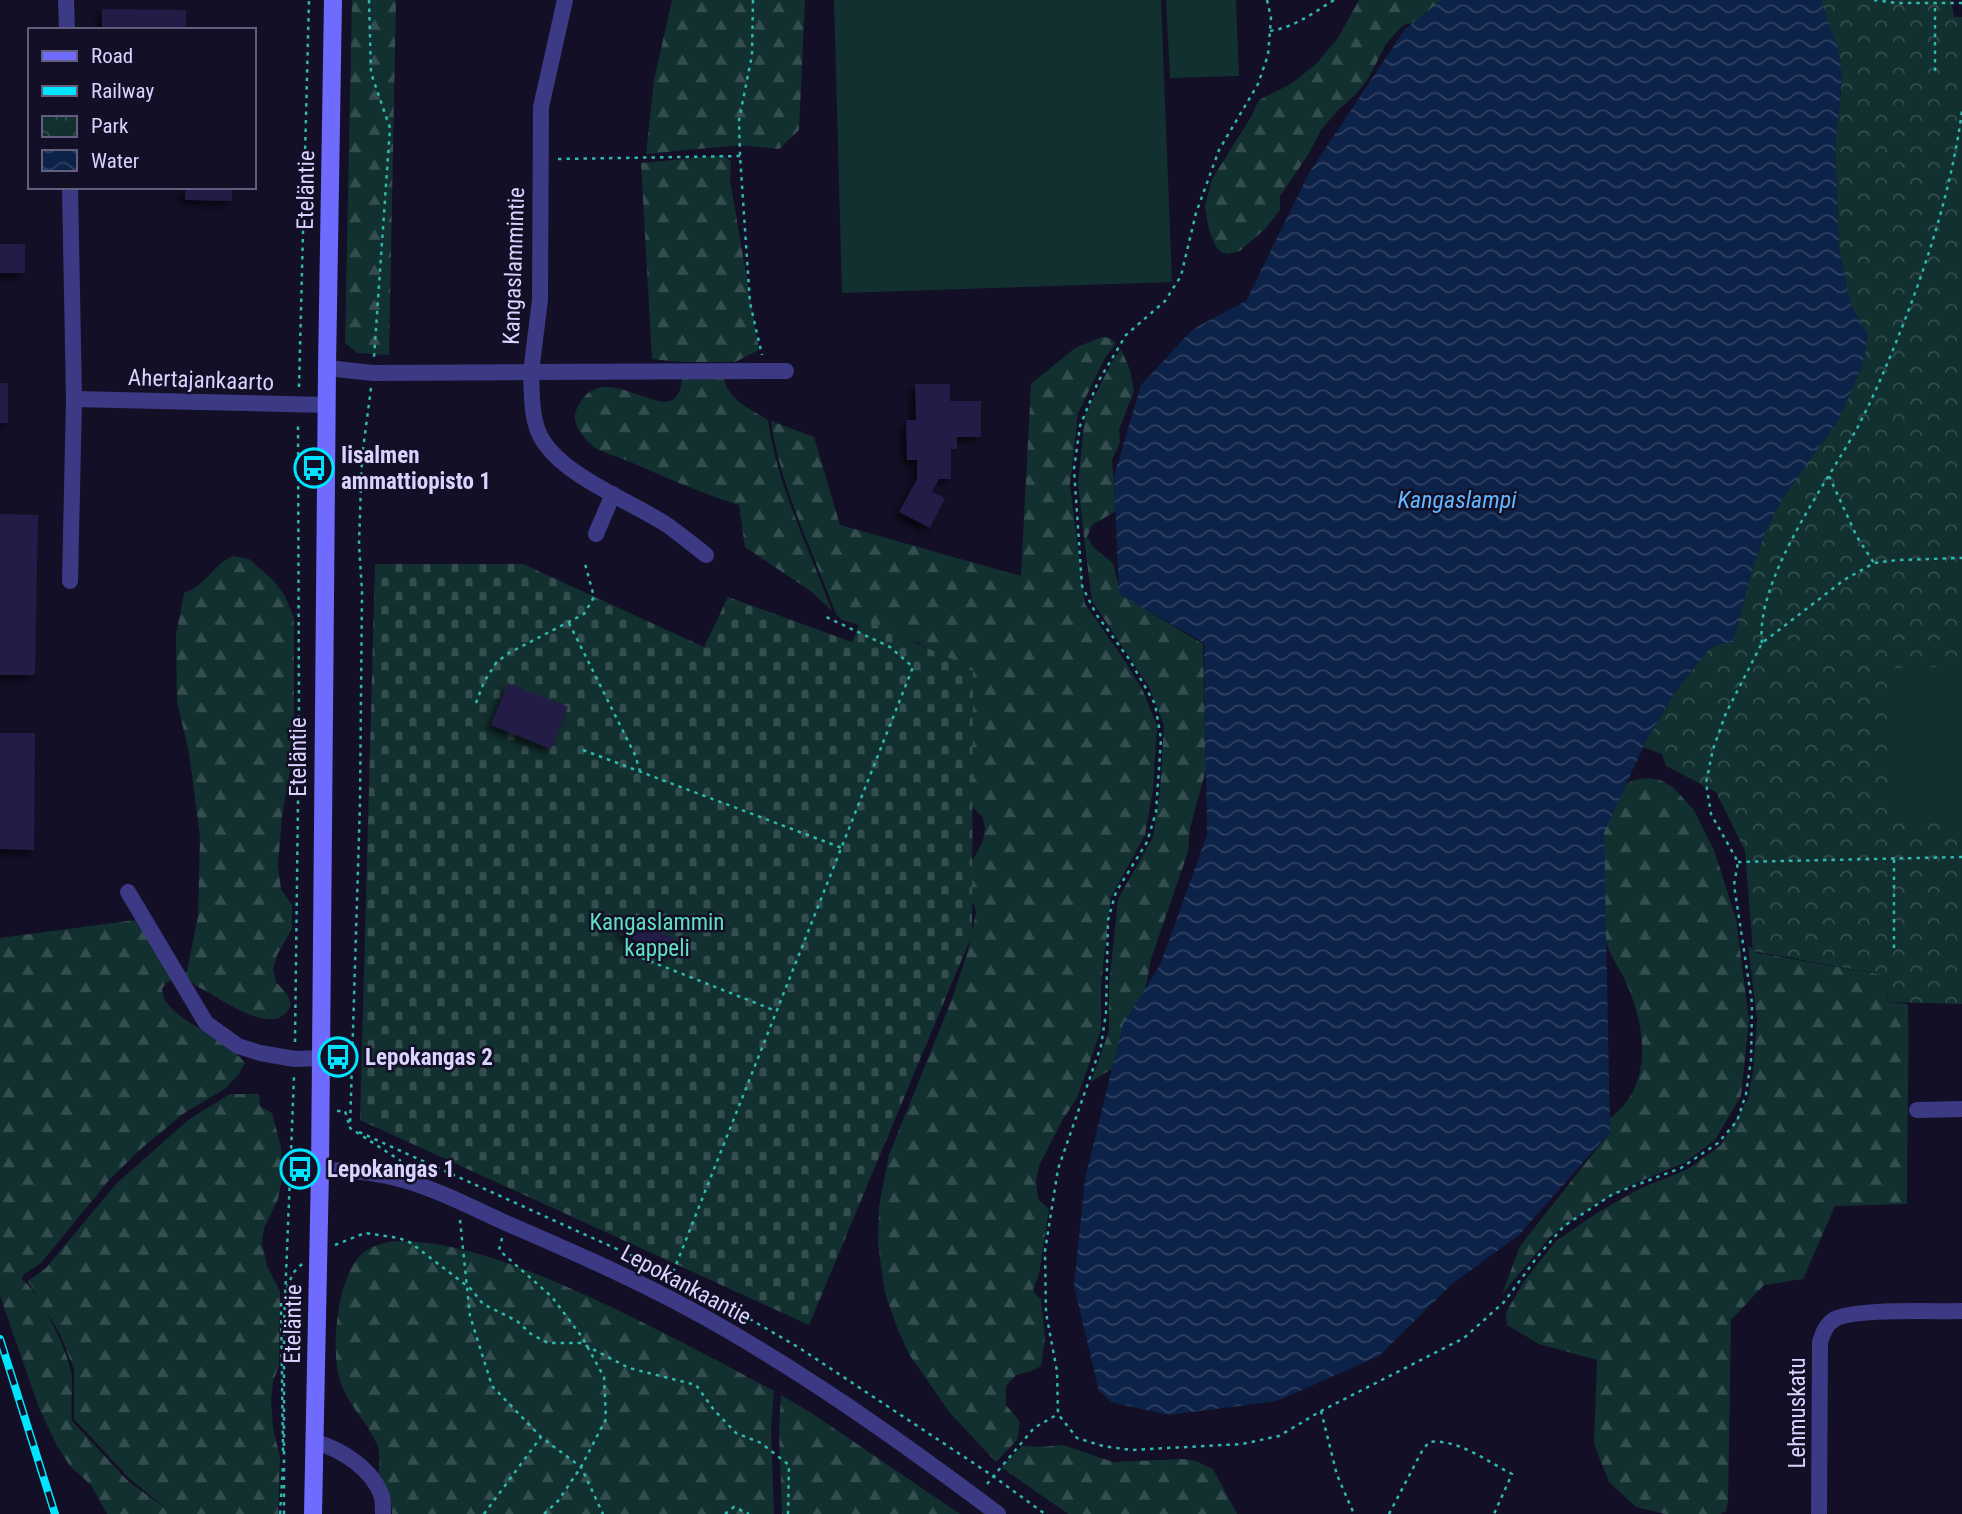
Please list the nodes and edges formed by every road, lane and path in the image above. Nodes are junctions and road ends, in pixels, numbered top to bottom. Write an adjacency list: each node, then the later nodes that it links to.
1 (66, 0): 13 (street)
2 (309, 0): 26 (path)
3 (333, 0): 20 (street, Eteläntie)
4 (369, 0): 24 (path)
5 (565, 0): 18 (street, Kangaslammintie)
6 (753, 0): 17 (path)
7 (1267, 0): 14 (path)
8 (1334, 0): 14 (path)
9 (1874, 0): 10 (path)
10 (1897, 2): 12 (path)
11 (1962, 3): 12 (path)
12 (1936, 4): 15 (path)
13 (67, 28)
14 (1270, 31): 65 (path)
15 (1935, 71)
16 (1962, 111): 28 (path)
17 (740, 156): 18 (path); 22 (path)
18 (540, 159): 21 (street, Kangaslammintie)
19 (70, 189): 25 (street)
20 (327, 368): 24 (street, Kangaslammintie); 27 (street, Eteläntie)
21 (531, 372): 22 (street); 24 (street, Kangaslammintie); 29 (street)
22 (766, 372): 23 (street)
23 (786, 372)
24 (373, 373): 54 (path)
25 (74, 399): 26 (street, Ahertajankaarto); 35 (street)
26 (298, 405): 27 (street, Ahertajankaarto); 51 (path)
27 (326, 405): 50 (street, Eteläntie)
28 (1829, 476): 34 (path); 38 (path)
29 (613, 494): 30 (street); 31 (street)
30 (596, 534)
31 (706, 555)
32 (1962, 558): 34 (path)
33 (584, 560): 37 (path)
34 (1874, 563): 38 (path)
35 (70, 581)
36 (824, 616): 42 (path)
37 (569, 623): 39 (path); 41 (path)
38 (1762, 643): 45 (path)
39 (476, 703)
40 (583, 750): 41 (path)
41 (640, 771): 42 (path)
42 (842, 848): 49 (path)
43 (1962, 857): 44 (path)
44 (1895, 859): 45 (path); 47 (path)
45 (1738, 862): 64 (path)
46 (128, 892): 51 (street)
47 (1894, 948)
48 (642, 958): 49 (path)
49 (777, 1011): 61 (path)
50 (321, 1058): 51 (street); 55 (street, Eteläntie)
51 (295, 1059): 60 (path)
52 (1962, 1109): 53 (street)
53 (1917, 1110)
54 (408, 1166)
55 (320, 1170): 57 (street, Lepokankaantie); 58 (street, Eteläntie)
56 (454, 1213): 59 (path)
57 (506, 1222): 61 (street, Lepokankaantie); 63 (path)
58 (318, 1255): 59 (path); 60 (path); 67 (street, Eteläntie)
59 (467, 1287): 63 (path); 66 (path)
60 (285, 1292): 70 (path)
61 (664, 1296): 69 (street, Lepokankaantie)
62 (1962, 1311): 83 (street, Lehmuskatu)
63 (587, 1346): 68 (path); 78 (path)
64 (1321, 1411): 65 (path); 80 (path)
65 (1058, 1414): 69 (path)
66 (541, 1437): 68 (path); 73 (path)
67 (315, 1442): 71 (street, Eteläntie); 72 (street)
68 (581, 1467): 74 (path); 75 (path)
69 (977, 1498): 79 (street, Lepokankaantie)
70 (282, 1514)
71 (313, 1514)
72 (383, 1514)
73 (484, 1514)
74 (544, 1514)
75 (603, 1514)
76 (725, 1514): 77 (path)
77 (749, 1514)
78 (788, 1514)
79 (998, 1514)
80 (1354, 1514)
81 (1389, 1514): 82 (path)
82 (1494, 1514)
83 (1819, 1514)

